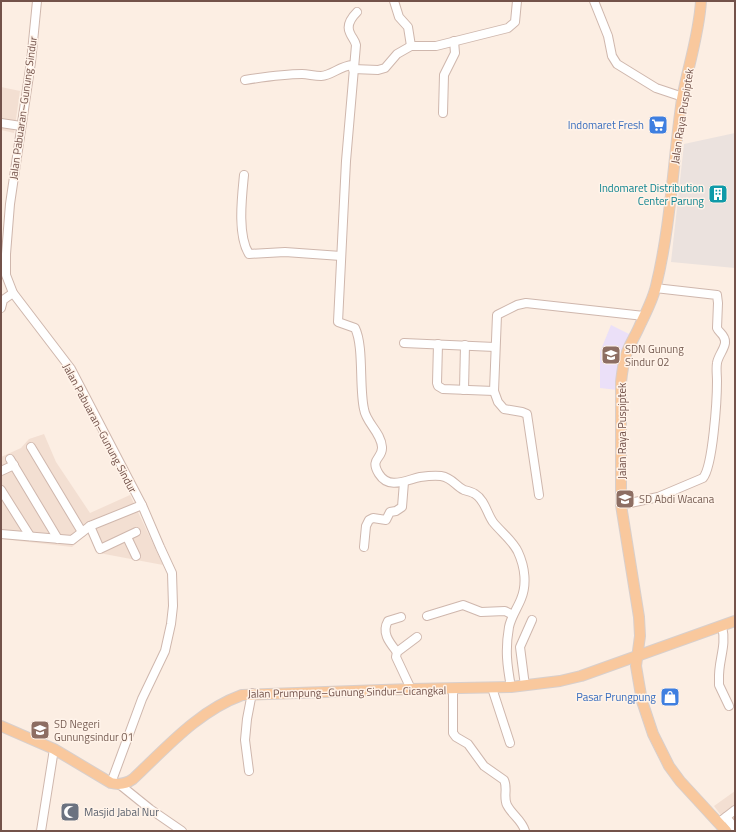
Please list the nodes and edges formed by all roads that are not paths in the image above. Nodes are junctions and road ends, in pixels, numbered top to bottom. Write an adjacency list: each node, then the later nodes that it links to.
1 (37, 1): 14 (street, Jalan Pabuaran–Gunung Sindur)
2 (394, 1): 8 (street)
3 (517, 1): 7 (street)
4 (594, 1): 11 (street)
5 (701, 1): 11 (main road, Jalan Raya Puspiptek)
6 (357, 12): 9 (street)
7 (454, 41): 8 (street); 12 (street)
8 (411, 46): 9 (street)
9 (353, 67): 10 (street); 16 (street)
10 (245, 80)
11 (683, 97): 17 (main road, Jalan Raya Puspiptek)
12 (443, 113)
13 (1, 123): 14 (street)
14 (21, 126): 18 (street, Jalan Pabuaran–Gunung Sindur)
15 (244, 175): 16 (street)
16 (341, 256): 29 (street)
17 (655, 288): 20 (main road, Jalan Raya Puspiptek); 32 (street)
18 (14, 293): 19 (street); 33 (street, Jalan Pabuaran–Gunung Sindur)
19 (1, 308)
20 (644, 316): 24 (street); 32 (main road, Jalan Raya Puspiptek)
21 (404, 343): 22 (street)
22 (438, 344): 23 (street); 25 (street)
23 (465, 345): 24 (street); 25 (street)
24 (495, 347): 26 (street)
25 (464, 390): 26 (street)
26 (494, 391): 31 (street)
27 (31, 447): 35 (street)
28 (1, 471): 40 (street)
29 (404, 482): 41 (street); 43 (street)
30 (1, 490): 38 (street)
31 (539, 495)
32 (621, 504): 51 (main road, Jalan Raya Puspiptek)
33 (142, 505): 34 (street); 63 (street, Jalan Pabuaran–Gunung Sindur)
34 (90, 526): 35 (street); 39 (street)
35 (82, 532): 40 (street)
36 (136, 532): 39 (street)
37 (1, 534): 38 (street)
38 (30, 536): 40 (street)
39 (127, 537): 42 (street)
40 (58, 539)
41 (364, 547)
42 (136, 556)
43 (513, 615): 44 (street); 53 (street)
44 (427, 616)
45 (401, 617): 50 (street)
46 (532, 620): 52 (street)
47 (735, 621): 48 (main road, Jalan Prumpung–Gunung Sindur–Cicangkal)
48 (722, 626): 51 (main road, Jalan Prumpung–Gunung Sindur–Cicangkal); 58 (street)
49 (417, 637): 50 (street)
50 (398, 652): 55 (street)
51 (638, 654): 52 (main road, Jalan Prumpung–Gunung Sindur–Cicangkal); 65 (main road, Jalan Raya Puspiptek)
52 (525, 686): 53 (main road, Jalan Prumpung–Gunung Sindur–Cicangkal)
53 (511, 687): 54 (main road, Jalan Prumpung–Gunung Sindur–Cicangkal)
54 (492, 688): 56 (main road, Jalan Prumpung–Gunung Sindur–Cicangkal); 60 (street)
55 (411, 689): 56 (main road, Jalan Prumpung–Gunung Sindur–Cicangkal); 57 (main road, Jalan Prumpung–Gunung Sindur–Cicangkal)
56 (453, 689): 69 (street)
57 (252, 693): 62 (street); 63 (main road, Jalan Prumpung–Gunung Sindur–Cicangkal)
58 (729, 706)
59 (1, 726): 61 (main road)
60 (510, 743)
61 (54, 749): 63 (main road); 67 (street)
62 (249, 771)
63 (115, 784): 68 (street)
64 (735, 810): 65 (street)
65 (722, 819): 66 (street); 70 (main road, Jalan Raya Puspiptek)
66 (735, 828)
67 (41, 831)
68 (182, 831)
69 (525, 831)
70 (726, 831)

